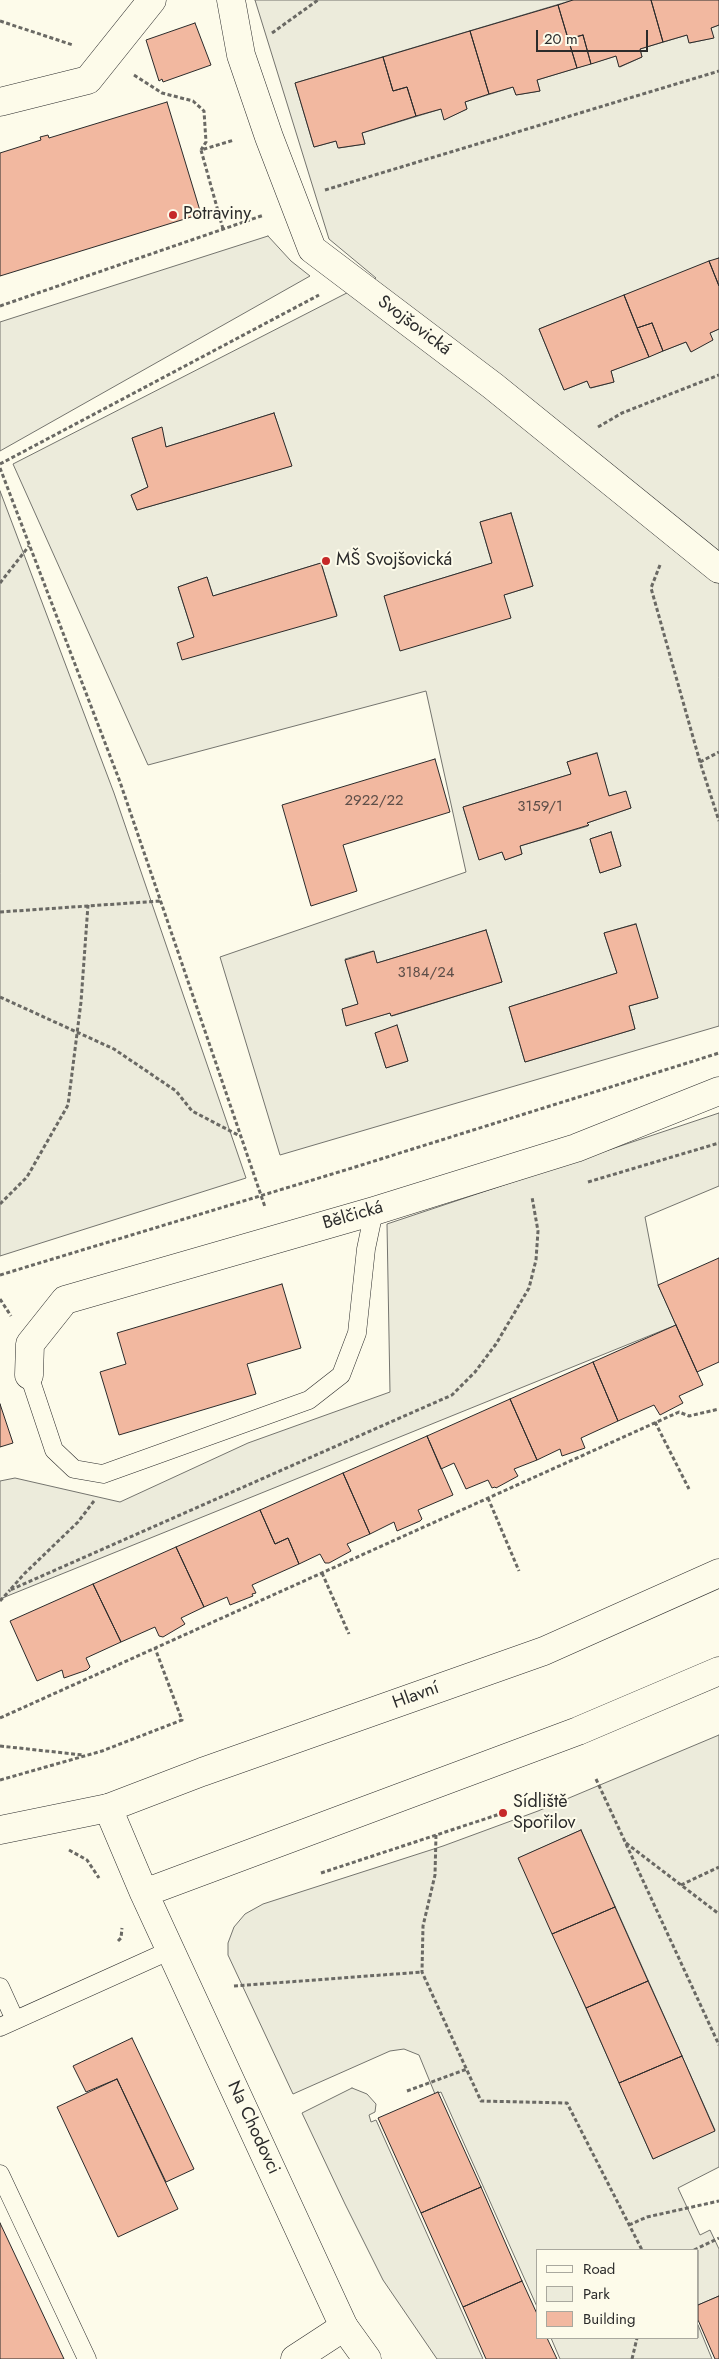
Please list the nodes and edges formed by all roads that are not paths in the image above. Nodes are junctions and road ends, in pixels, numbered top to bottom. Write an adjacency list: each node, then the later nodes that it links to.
1 (152, 0): 3 (street)
2 (231, 0): 4 (street, Svojšovická)
3 (0, 102)
4 (719, 569)
5 (719, 1091): 6 (street, Bělčická)
6 (374, 1210): 7 (street, Bělčická); 7 (lane)
7 (29, 1375)
8 (719, 1573): 10 (street, Hlavní)
9 (719, 1671): 12 (street)
10 (108, 1808): 11 (street, Hlavní); 12 (street, Na Chodovci)
11 (0, 1830)
12 (144, 1892): 13 (street, Na Chodovci)
13 (171, 1950): 15 (lane); 17 (street, Na Chodovci)
14 (0, 1987): 15 (lane)
15 (8, 2024)
16 (0, 2174): 18 (lane)
17 (344, 2327): 19 (street); 20 (street, Na Chodovci)
18 (87, 2359)
19 (295, 2359)
20 (367, 2359)

